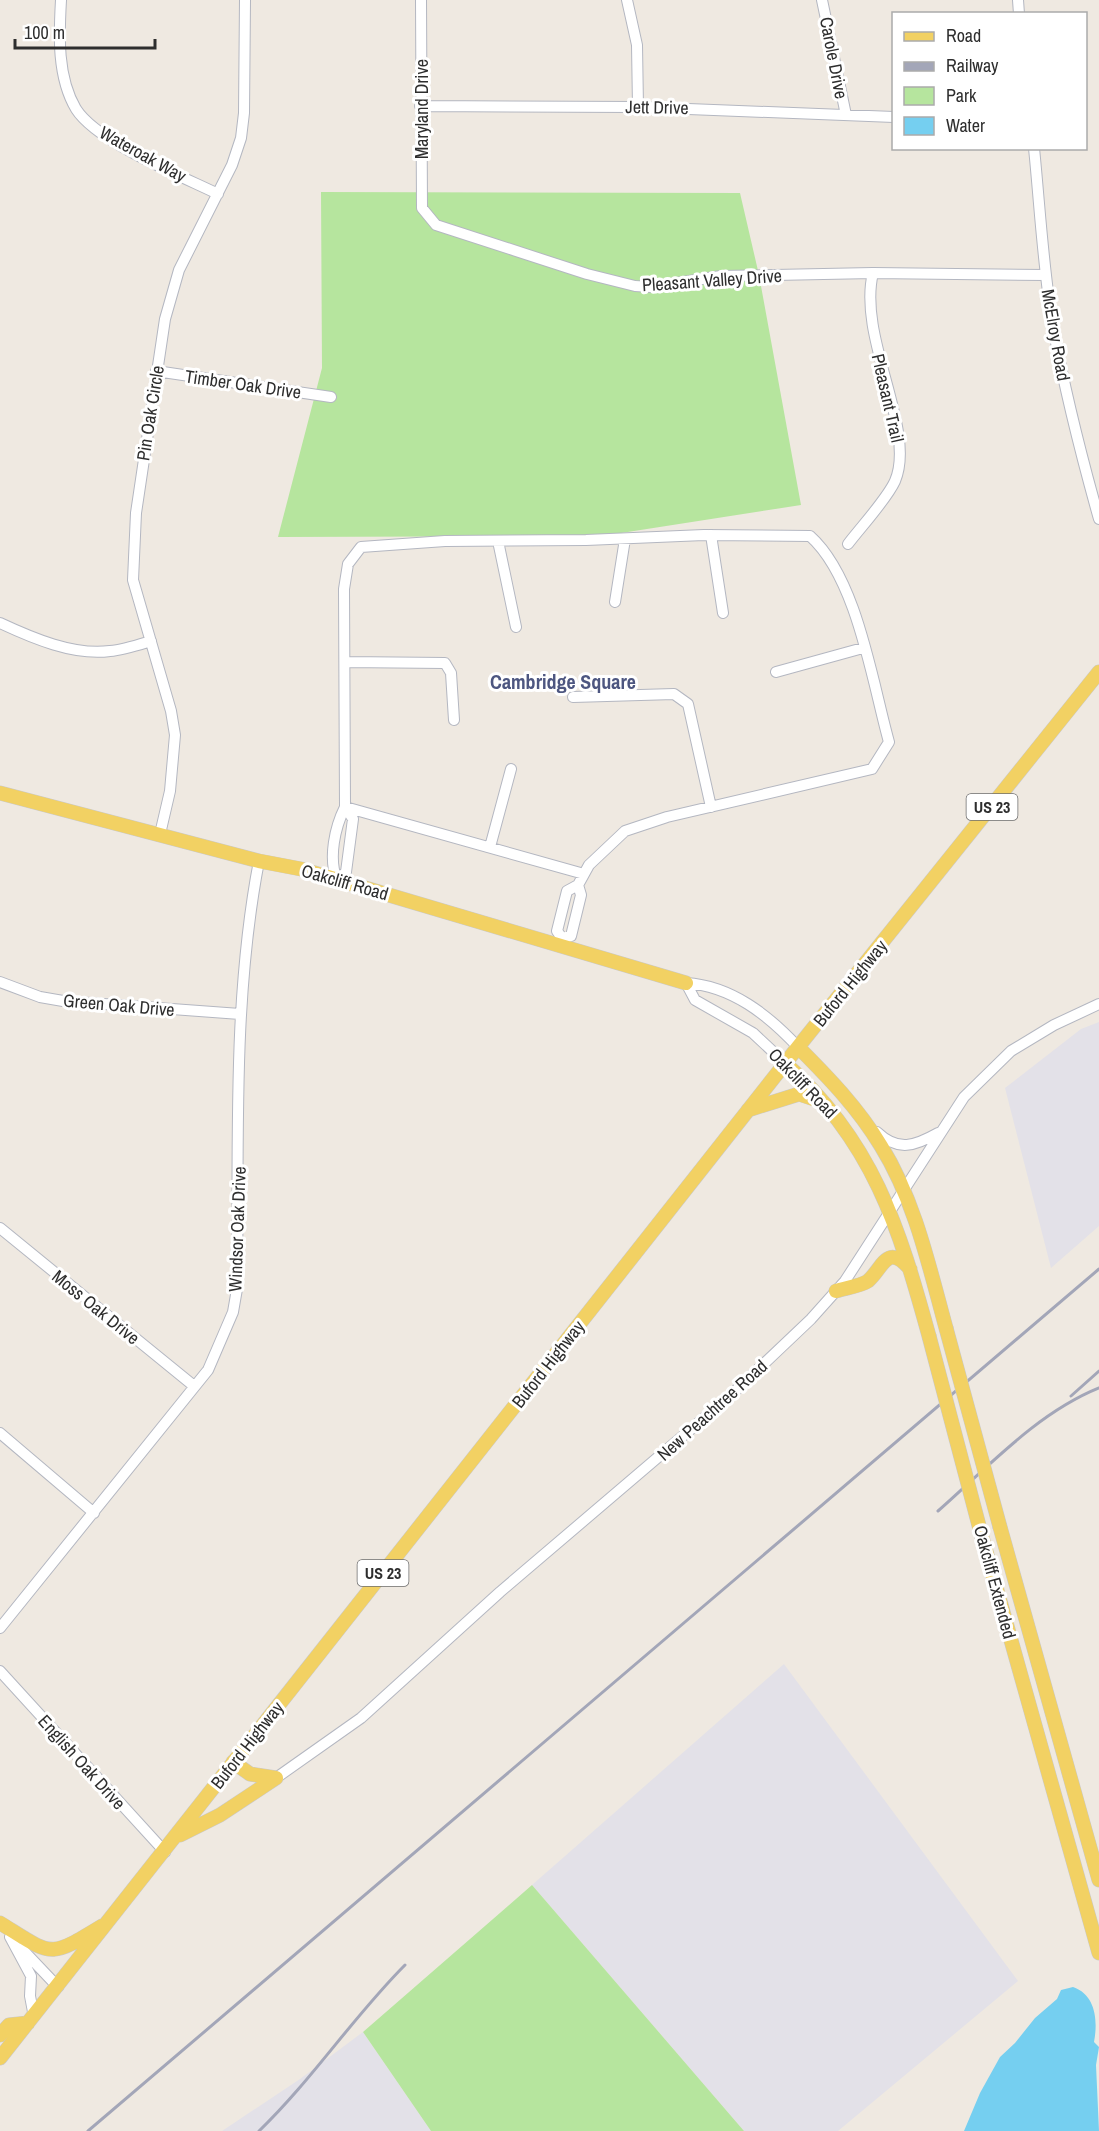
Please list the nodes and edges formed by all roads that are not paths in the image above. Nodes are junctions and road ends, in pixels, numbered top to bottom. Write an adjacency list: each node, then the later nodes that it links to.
1 (61, 0): 11 (street, Wateroak Way)
2 (245, 0): 11 (street, Pin Oak Circle)
3 (421, 0): 6 (street, Maryland Drive)
4 (627, 0): 7 (street)
5 (822, 0): 8 (street, Carole Drive)
6 (420, 106): 7 (street, Jett Drive); 12 (street, Maryland Drive)
7 (638, 106): 8 (street, Jett Drive)
8 (846, 115): 9 (street, Jett Drive)
9 (892, 117)
10 (1034, 150): 14 (street, McElroy Road)
11 (218, 194): 15 (street, Pin Oak Circle)
12 (427, 218): 13 (street, Pleasant Valley Drive)
13 (873, 273): 14 (street, Pleasant Valley Drive); 21 (street, Pleasant Trail)
14 (1046, 275): 17 (street, McElroy Road)
15 (156, 371): 16 (street, Timber Oak Drive); 26 (street, Pin Oak Circle)
16 (331, 397)
17 (1099, 519)
18 (711, 535): 19 (street); 23 (street); 27 (street)
19 (626, 539): 20 (street); 22 (street)
20 (498, 541): 25 (street); 28 (street)
21 (848, 544)
22 (615, 602)
23 (723, 614)
24 (0, 623): 26 (street)
25 (516, 627)
26 (151, 641): 37 (street, Pin Oak Circle)
27 (863, 648): 29 (street); 36 (street)
28 (345, 662): 32 (street); 35 (street)
29 (776, 672)
30 (1099, 672): 47 (main road, Buford Highway / US 23)
31 (573, 697): 36 (street)
32 (454, 720)
33 (511, 769): 38 (street)
34 (0, 793): 37 (main road, Oakcliff Road)
35 (345, 807): 38 (street); 41 (street)
36 (711, 807): 40 (street)
37 (160, 834): 39 (main road, Oakcliff Road)
38 (490, 847): 40 (street)
39 (259, 861): 41 (main road, Oakcliff Road); 46 (street, Windsor Oak Drive)
40 (584, 874): 42 (street)
41 (337, 880): 42 (main road, Oakcliff Road)
42 (561, 942): 44 (main road, Oakcliff Road)
43 (0, 982): 46 (street, Green Oak Drive)
44 (686, 983): 47 (street, Oakcliff Road); 48 (street, Oakcliff Road)
45 (1099, 1004): 52 (street, New Peachtree Road)
46 (240, 1014): 58 (street, Windsor Oak Drive)
47 (798, 1047): 48 (main road, Buford Highway / US 23); 51 (main road, Oakcliff Road)
48 (785, 1063): 49 (main road, Oakcliff Road); 50 (main road, Buford Highway / US 23)
49 (827, 1103): 50 (main road); 54 (main road, Oakcliff Road)
50 (748, 1110): 63 (main road, Buford Highway / US 23)
51 (865, 1122): 52 (street); 53 (main road, Oakcliff Road)
52 (941, 1132): 53 (street, New Peachtree Road)
53 (902, 1191): 54 (street, New Peachtree Road); 67 (main road, Oakcliff Extended, bridge)
54 (889, 1211): 56 (main road, Oakcliff Extended); 57 (street, New Peachtree Road)
55 (0, 1228): 58 (street, Moss Oak Drive)
56 (910, 1269): 57 (main road); 71 (main road, Oakcliff Extended, bridge)
57 (836, 1291): 64 (street, New Peachtree Road)
58 (194, 1386): 60 (street, Windsor Oak Drive)
59 (0, 1433): 60 (street)
60 (94, 1513): 61 (street, Windsor Oak Drive)
61 (0, 1628)
62 (0, 1671): 66 (street, English Oak Drive)
63 (233, 1762): 64 (main road); 65 (main road, Buford Highway / US 23)
64 (276, 1778): 65 (main road)
65 (177, 1836): 66 (main road, Buford Highway / US 23)
66 (165, 1852): 68 (main road, Buford Highway / US 23)
67 (1099, 1880)
68 (111, 1920): 69 (main road); 72 (main road, Buford Highway / US 23)
69 (0, 1925): 70 (street)
70 (10, 1937): 72 (street); 73 (street)
71 (1099, 1953)
72 (58, 1987): 73 (main road, Buford Highway / US 23)
73 (31, 2020): 74 (main road); 75 (main road, Buford Highway / US 23)
74 (0, 2035)
75 (0, 2058)

